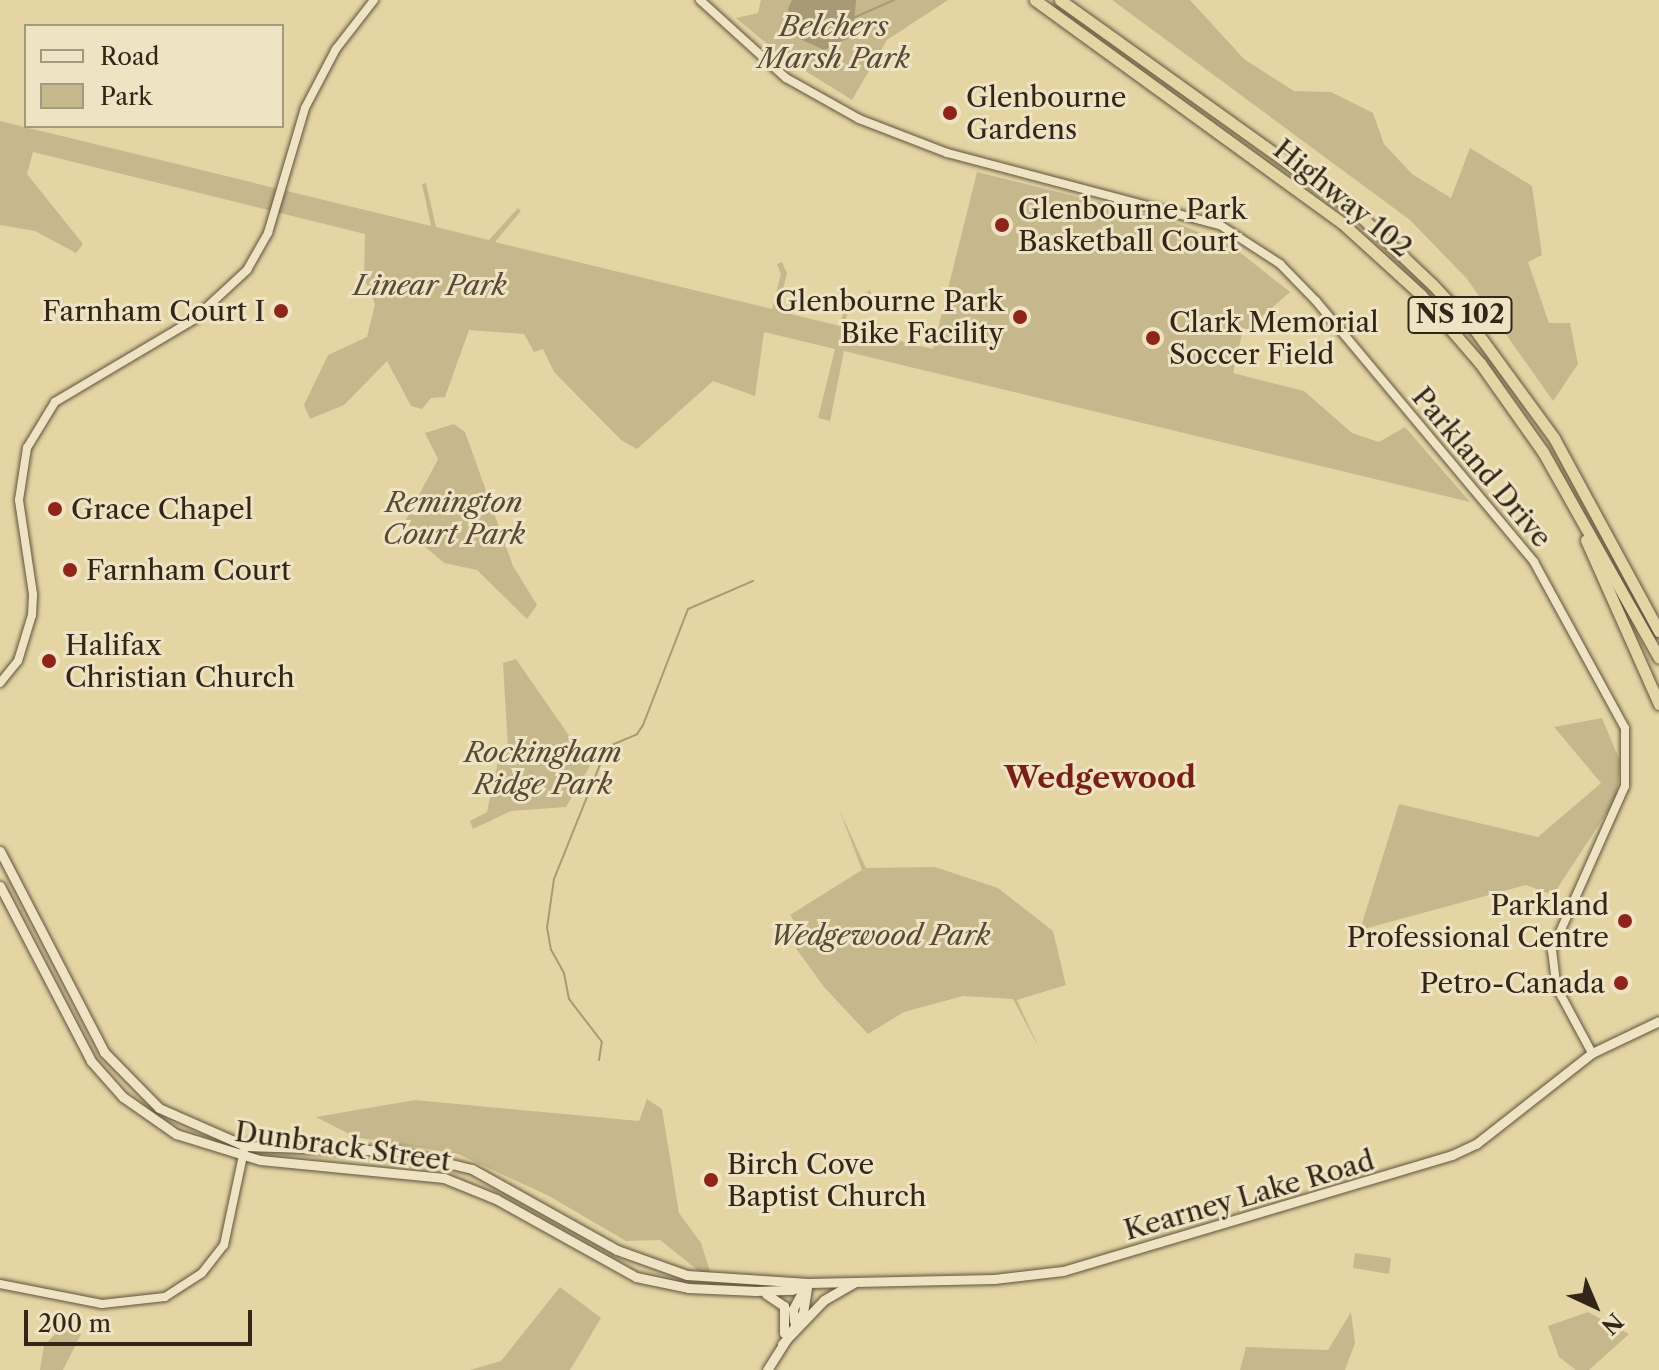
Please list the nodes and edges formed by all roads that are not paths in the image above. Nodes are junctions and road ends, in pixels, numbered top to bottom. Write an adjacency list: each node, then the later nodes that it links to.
1 (374, 0): 10 (street)
2 (700, 0): 15 (street, Parkland Drive)
3 (1035, 0): 5 (highway, Highway 102 / NS 102)
4 (1060, 0): 6 (highway, Highway 102 / NS 102)
5 (1563, 488): 9 (highway, Highway 102 / NS 102); 11 (highway)
6 (1606, 530): 7 (highway); 8 (highway, Highway 102 / NS 102)
7 (1659, 617)
8 (1659, 631)
9 (1659, 658)
10 (0, 683)
11 (1659, 704)
12 (0, 851): 16 (main road, Dunbrack Street)
13 (0, 886): 17 (main road, Dunbrack Street)
14 (1659, 1021): 15 (main road, Kearney Lake Road)
15 (1592, 1053): 18 (main road, Kearney Lake Road)
16 (245, 1146): 17 (street); 19 (main road, Dunbrack Street)
17 (243, 1157): 20 (street); 21 (main road, Dunbrack Street)
18 (858, 1281): 19 (main road, Kearney Lake Road); 22 (main road)
19 (808, 1283): 21 (main road, Dunbrack Street); 22 (main road)
20 (0, 1284)
21 (756, 1291): 22 (main road)
22 (782, 1344): 23 (main road)
23 (767, 1370)

